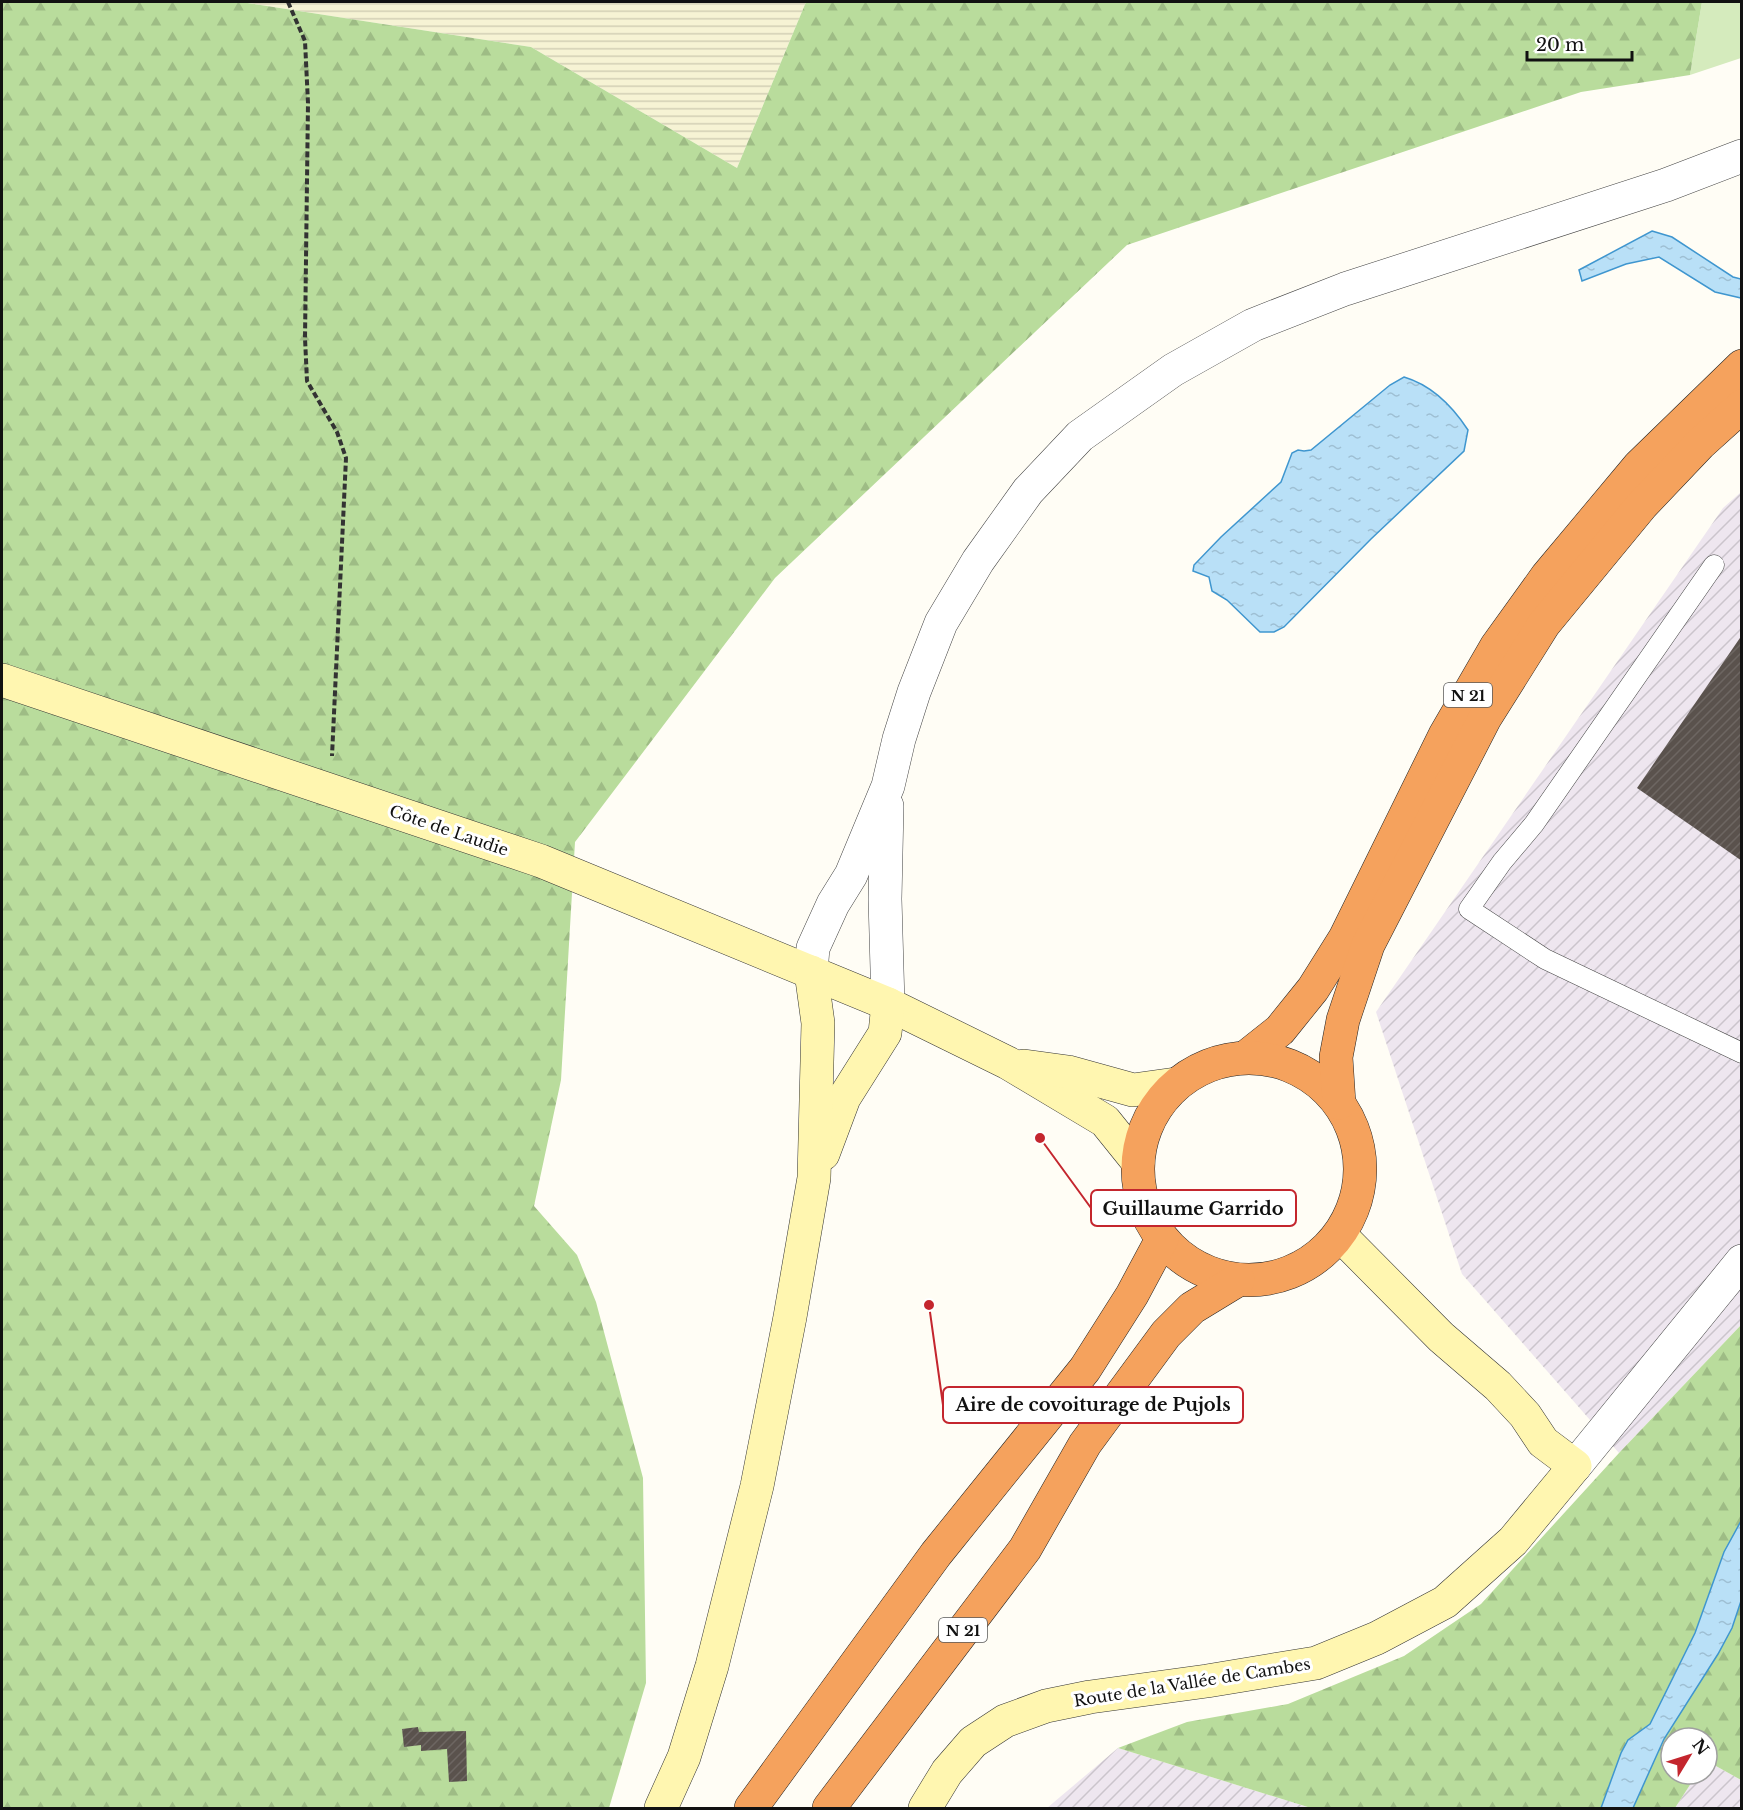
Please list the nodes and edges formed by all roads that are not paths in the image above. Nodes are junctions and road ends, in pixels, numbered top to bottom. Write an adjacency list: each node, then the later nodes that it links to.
1 (1742, 156): 6 (street)
2 (1742, 366): 10 (highway, N 21)
3 (1742, 406): 13 (highway, N 21)
4 (1714, 565): 9 (lane)
5 (2, 680): 7 (street, Côte de Laudie)
6 (888, 786): 7 (street); 8 (street)
7 (811, 972): 8 (street, Côte de Laudie); 15 (street)
8 (888, 1004): 11 (street, Côte de Laudie); 15 (street)
9 (1742, 1053)
10 (1246, 1057): 12 (highway); 13 (highway)
11 (1008, 1064): 12 (street); 14 (street, Côte de Laudie)
12 (1176, 1084): 14 (highway)
13 (1339, 1103): 16 (highway)
14 (1138, 1162): 17 (highway)
15 (814, 1178): 21 (street)
16 (1340, 1235): 19 (highway); 20 (street)
17 (1162, 1239): 19 (highway); 22 (highway)
18 (1742, 1261): 20 (street)
19 (1238, 1280): 23 (highway, N 21)
20 (1575, 1466): 24 (street, Route de la Vallée de Cambes)
21 (661, 1809)
22 (751, 1809)
23 (829, 1809)
24 (925, 1809)

